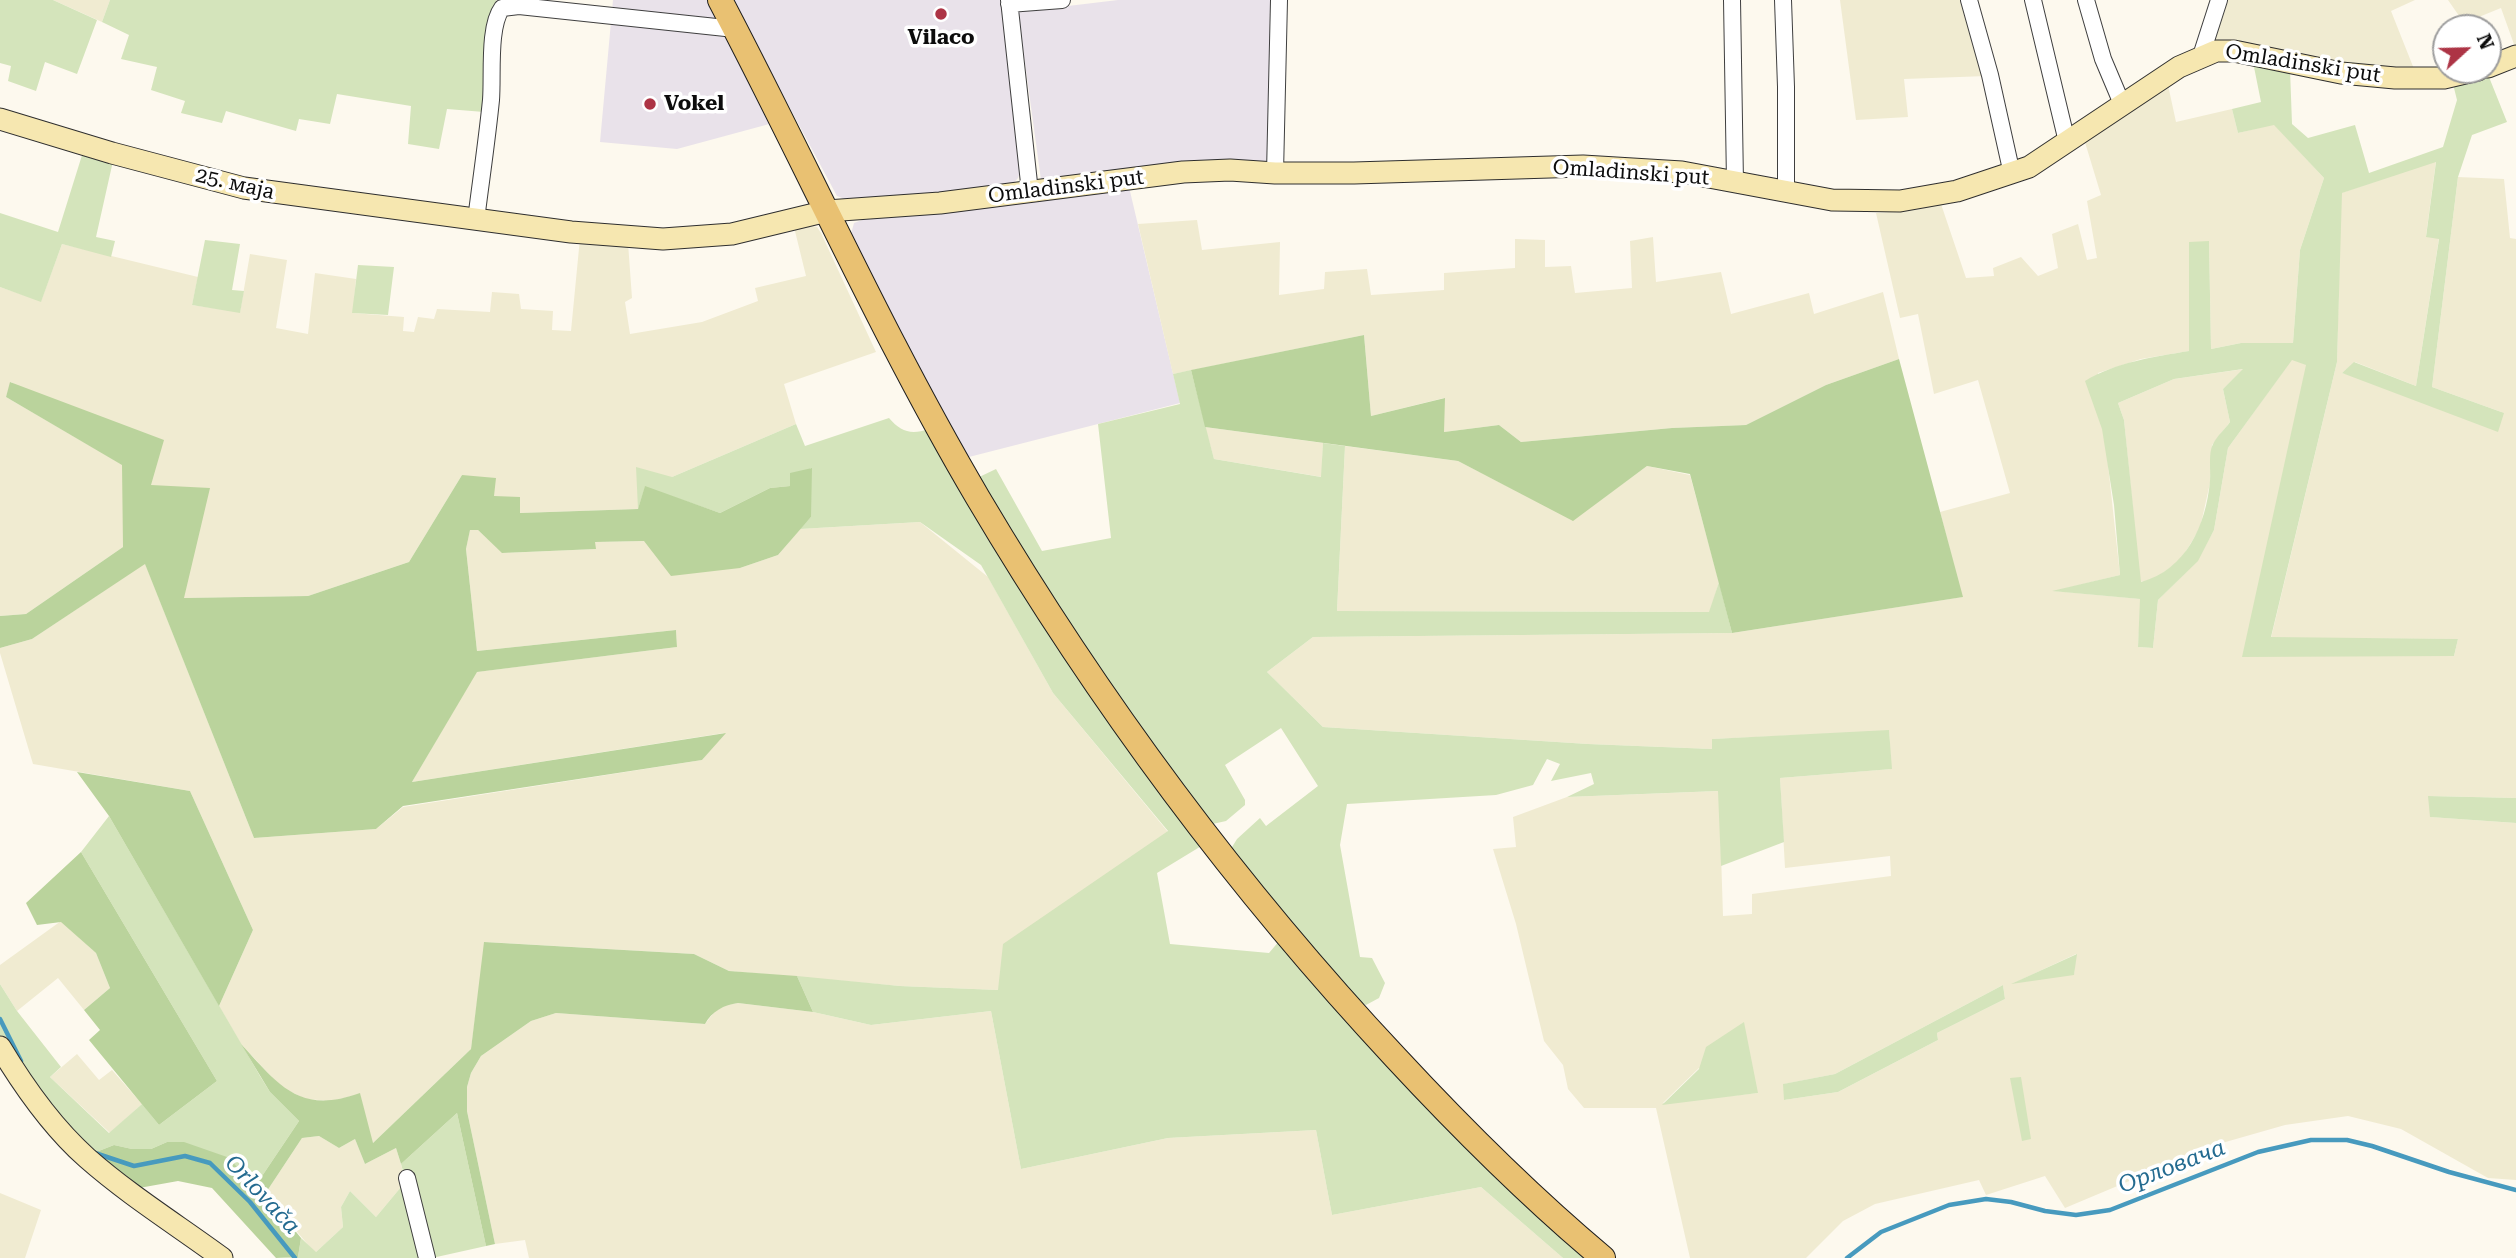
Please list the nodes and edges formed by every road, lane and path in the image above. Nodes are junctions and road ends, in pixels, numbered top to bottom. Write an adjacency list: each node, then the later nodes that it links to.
1 (720, 0): 11 (main road)
2 (1062, 0): 10 (street)
3 (1279, 0): 17 (street)
4 (1732, 0): 19 (street)
5 (1783, 0): 21 (street)
6 (1969, 0): 18 (street)
7 (2033, 0): 16 (street)
8 (2086, 0): 14 (street)
9 (2219, 0): 12 (street)
10 (1009, 2): 20 (street)
11 (735, 29): 22 (main road); 23 (street)
12 (2201, 56): 13 (street, Omladinski put); 14 (street, Omladinski put)
13 (2432, 78)
14 (2122, 104): 16 (street, Omladinski put)
15 (0, 119): 23 (street, 25. маја)
16 (2067, 142): 18 (street, Omladinski put)
17 (1275, 173): 19 (street, Omladinski put); 20 (street, Omladinski put)
18 (2012, 174): 21 (street, Omladinski put)
19 (1735, 182): 21 (street, Omladinski put)
20 (1030, 192): 22 (street, Omladinski put)
21 (1786, 192)
22 (827, 211): 23 (street, 25. маја); 28 (main road)
23 (476, 220)
24 (0, 1047): 26 (street)
25 (407, 1178): 27 (street)
26 (222, 1258)
27 (428, 1258)
28 (1603, 1258)

